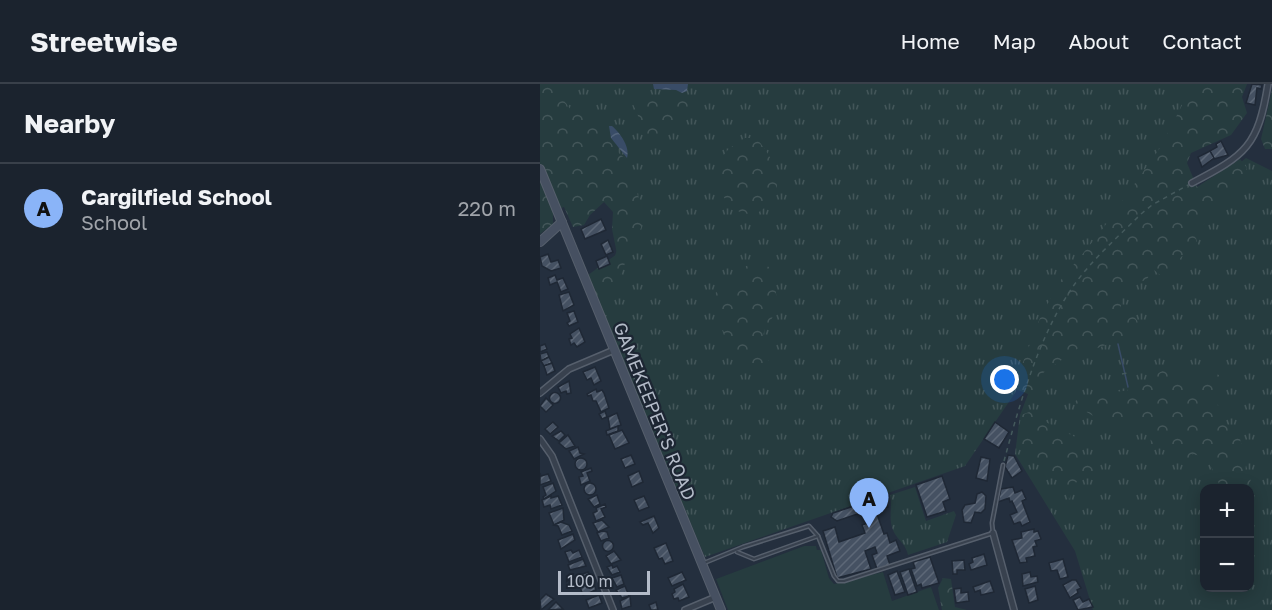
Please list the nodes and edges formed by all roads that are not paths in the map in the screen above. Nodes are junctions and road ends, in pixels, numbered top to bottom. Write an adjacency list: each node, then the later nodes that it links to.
1 (1268, 84): 3 (street)
2 (540, 169): 4 (street, GAMEKEEPER'S ROAD)
3 (1192, 183)
4 (562, 222): 5 (street); 6 (street, GAMEKEEPER'S ROAD)
5 (540, 242)
6 (614, 350): 7 (street); 13 (street, GAMEKEEPER'S ROAD)
7 (541, 389)
8 (540, 439): 15 (street)
9 (1003, 465): 10 (lane)
10 (993, 533): 11 (lane); 18 (street)
11 (818, 536): 12 (lane); 12 (lane)
12 (736, 551): 13 (lane)
13 (702, 564): 14 (street, GAMEKEEPER'S ROAD)
14 (716, 597): 16 (street); 17 (street, GAMEKEEPER'S ROAD)
15 (613, 610)
16 (685, 610)
17 (721, 610)
18 (1014, 610)

